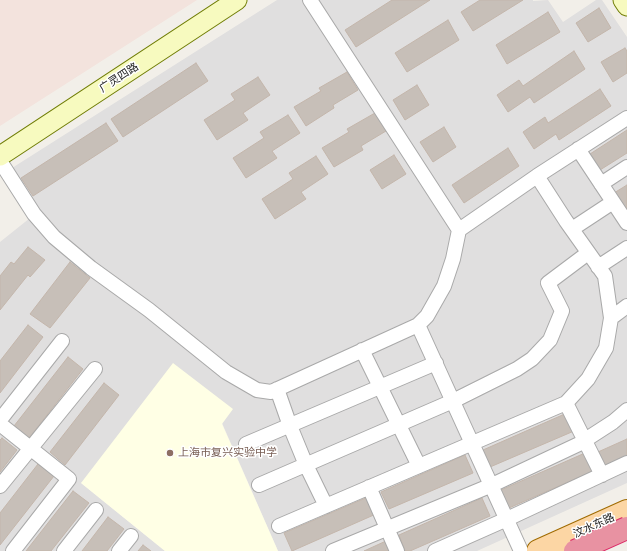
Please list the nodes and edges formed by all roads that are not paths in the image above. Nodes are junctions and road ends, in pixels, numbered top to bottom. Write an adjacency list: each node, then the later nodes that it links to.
1 (237, 0): 7 (main road, 广灵四路)
2 (310, 0): 15 (street)
3 (623, 0): 4 (main road)
4 (627, 6)
5 (627, 118): 6 (street)
6 (578, 149): 10 (street); 11 (street)
7 (0, 156)
8 (0, 162): 27 (street)
9 (627, 167): 11 (street)
10 (537, 176): 14 (street); 15 (street)
11 (601, 184): 12 (street)
12 (613, 202): 13 (street); 14 (street)
13 (627, 223)
14 (572, 229): 17 (street)
15 (459, 230): 21 (street)
16 (627, 248): 18 (street)
17 (588, 252): 18 (street); 28 (street)
18 (598, 267): 20 (street)
19 (627, 306): 20 (street)
20 (611, 318): 29 (street)
21 (418, 325): 23 (street); 24 (street)
22 (62, 340): 31 (street)
23 (362, 350): 26 (street); 27 (street)
24 (436, 363): 26 (street); 28 (street)
25 (95, 369): 38 (street)
26 (379, 387): 33 (street); 34 (street)
27 (277, 389): 34 (street)
28 (453, 401): 33 (street); 36 (street)
29 (566, 403): 35 (street); 36 (street)
30 (627, 410): 35 (street)
31 (0, 420)
32 (0, 424): 38 (street)
33 (398, 425): 40 (street); 41 (street)
34 (290, 426): 37 (street); 40 (street)
35 (585, 440): 42 (street); 44 (street)
36 (473, 443): 41 (street); 44 (street)
37 (246, 444)
38 (31, 448): 45 (street); 57 (street)
39 (627, 464): 42 (street)
40 (306, 465): 43 (street); 47 (street)
41 (419, 466): 46 (street)
42 (602, 475): 50 (street)
43 (259, 485)
44 (492, 485): 50 (street); 54 (street)
45 (0, 486)
46 (370, 487): 47 (street); 54 (street)
47 (326, 506): 52 (street)
48 (96, 510): 58 (street)
49 (627, 511): 51 (main road, 汶水东路)
50 (507, 519): 62 (street); 63 (street)
51 (598, 524): 64 (main road, 汶水东路); 65 (main road)
52 (279, 526)
53 (627, 528): 65 (highway, bridge)
54 (387, 529): 60 (street); 61 (street)
55 (131, 536): 59 (street)
56 (627, 539): 66 (main road)
57 (13, 551)
58 (64, 551)
59 (119, 551)
60 (333, 551)
61 (397, 551)
62 (435, 551)
63 (521, 551)
64 (538, 551)
65 (576, 551)
66 (598, 551)

